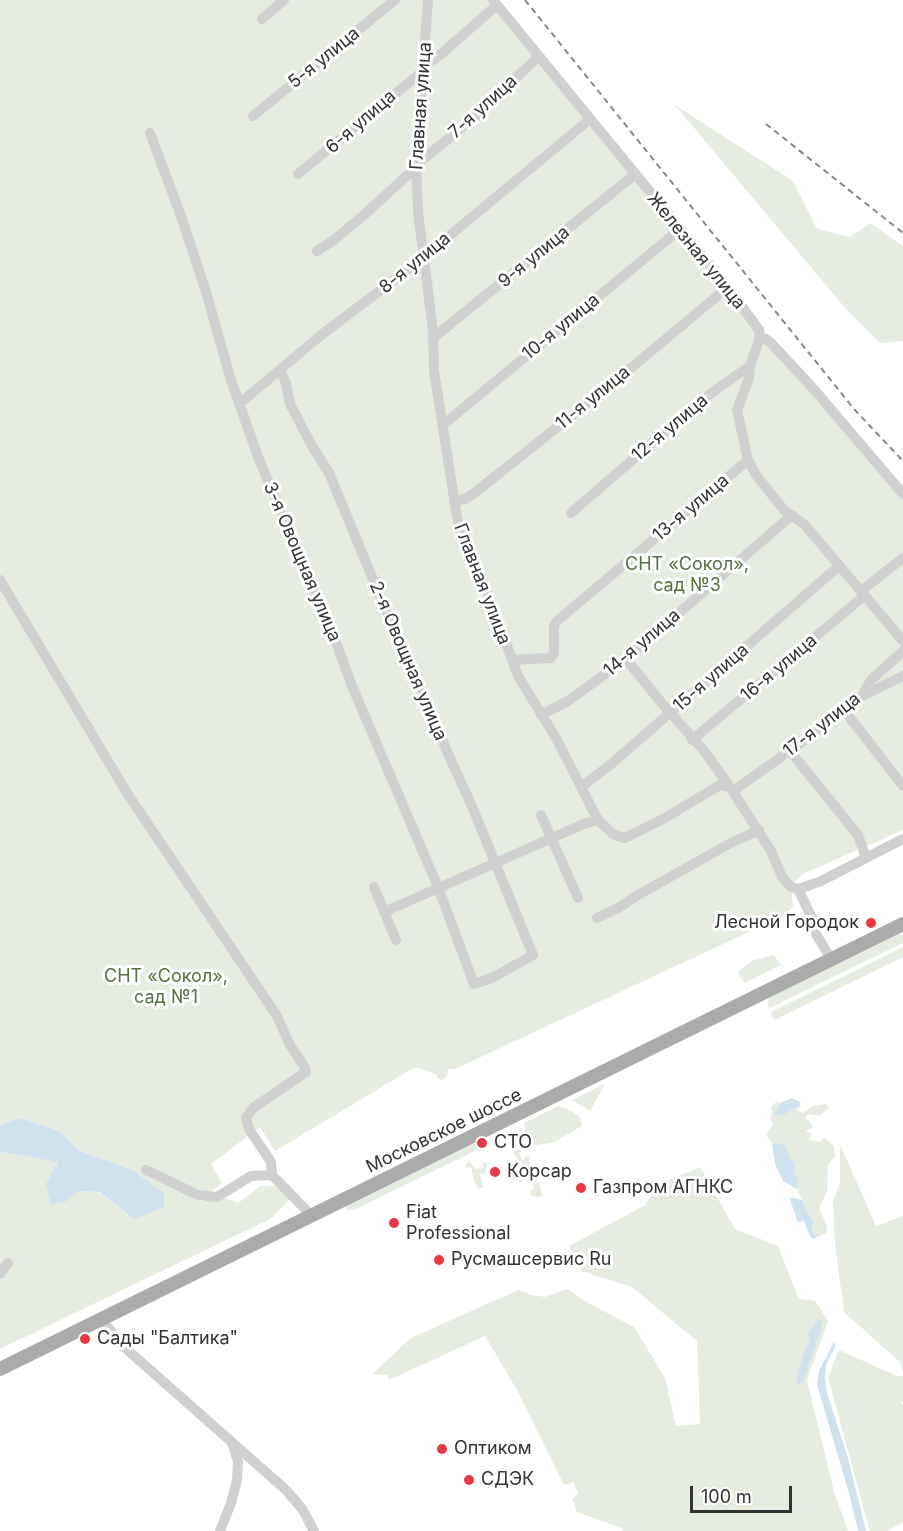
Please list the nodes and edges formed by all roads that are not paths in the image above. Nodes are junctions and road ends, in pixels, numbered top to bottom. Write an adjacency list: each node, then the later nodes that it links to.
1 (284, 0): 5 (street)
2 (395, 0): 8 (street, 5-я улица)
3 (428, 0): 7 (street, Главная улица)
4 (495, 3): 6 (street, Железная улица); 7 (street, 6-я улица)
5 (262, 19)
6 (539, 56): 9 (street, Железная улица); 11 (street, 7-я улица)
7 (423, 68): 11 (street, Главная улица); 12 (street, 6-я улица)
8 (253, 116)
9 (589, 120): 13 (street, Железная улица); 16 (street, 8-я улица)
10 (150, 133): 22 (street, 3-я Овощная улица)
11 (416, 165): 15 (street, 7-я улица); 16 (street, Главная улица)
12 (298, 174)
13 (634, 175): 14 (street, Железная улица); 18 (street, 9-я улица)
14 (679, 230): 17 (street, Железная улица); 23 (street, 10-я улица)
15 (317, 251)
16 (424, 256): 18 (street, Главная улица); 21 (street, 8-я улица)
17 (728, 287): 19 (street, Железная улица); 26 (street, 11-я улица)
18 (433, 338): 23 (street, Главная улица)
19 (760, 338): 20 (street); 25 (street, Железная улица)
20 (750, 366): 24 (street); 27 (street, 12-я улица)
21 (280, 370): 22 (street, 8-я улица); 53 (street, 2-я Овощная улица)
22 (239, 404): 55 (street, 3-я Овощная улица)
23 (444, 424): 26 (street, Главная улица)
24 (748, 460): 28 (street); 36 (street, 13-я улица)
25 (903, 494)
26 (454, 501): 36 (street, Главная улица)
27 (571, 513)
28 (792, 515): 30 (street); 35 (street, 14-я улица)
29 (903, 558): 32 (street, 16-я улица)
30 (839, 566): 32 (street); 40 (street, 15-я улица)
31 (0, 580): 67 (street)
32 (862, 593): 33 (street); 42 (street, 16-я улица)
33 (903, 641)
34 (903, 651): 38 (street, 17-я улица)
35 (626, 659): 40 (street); 41 (street, 14-я улица)
36 (512, 660): 41 (street, Главная улица)
37 (903, 676): 38 (street)
38 (862, 696): 39 (street, 17-я улица)
39 (844, 710): 43 (street, 17-я улица); 44 (street)
40 (670, 713): 42 (street); 45 (street, 15-я улица)
41 (541, 715): 45 (street, Главная улица)
42 (692, 740): 46 (street)
43 (790, 751): 46 (street, 17-я улица); 52 (street)
44 (903, 786)
45 (580, 787): 48 (street, Главная улица)
46 (731, 789): 48 (street, Главная улица); 49 (street)
47 (542, 814): 50 (street)
48 (598, 820): 50 (street)
49 (759, 831): 56 (street); 60 (street)
50 (552, 838): 53 (street); 57 (street)
51 (903, 839): 52 (street)
52 (866, 858): 56 (street)
53 (495, 863): 55 (street); 64 (street, 2-я Овощная улица)
54 (374, 887): 58 (street)
55 (438, 887): 58 (street); 64 (street, 3-я Овощная улица)
56 (798, 889): 63 (street)
57 (578, 898)
58 (384, 912): 62 (street)
59 (903, 915): 63 (main road, Московское шоссе)
60 (597, 918)
61 (903, 924): 65 (main road, Московское шоссе)
62 (396, 940)
63 (828, 954): 65 (main road, Московское шоссе)
64 (474, 984)
65 (743, 1000): 68 (main road, Московское шоссе); 71 (main road, Московское шоссе)
66 (146, 1170): 67 (street)
67 (272, 1175): 68 (street)
68 (306, 1210): 71 (main road, Московское шоссе)
69 (8, 1263): 70 (street)
70 (0, 1274)
71 (100, 1316): 72 (main road, Московское шоссе); 73 (main road, Московское шоссе); 74 (street)
72 (0, 1359)
73 (0, 1369)
74 (232, 1441): 75 (street); 76 (street)
75 (220, 1531)
76 (315, 1531)

